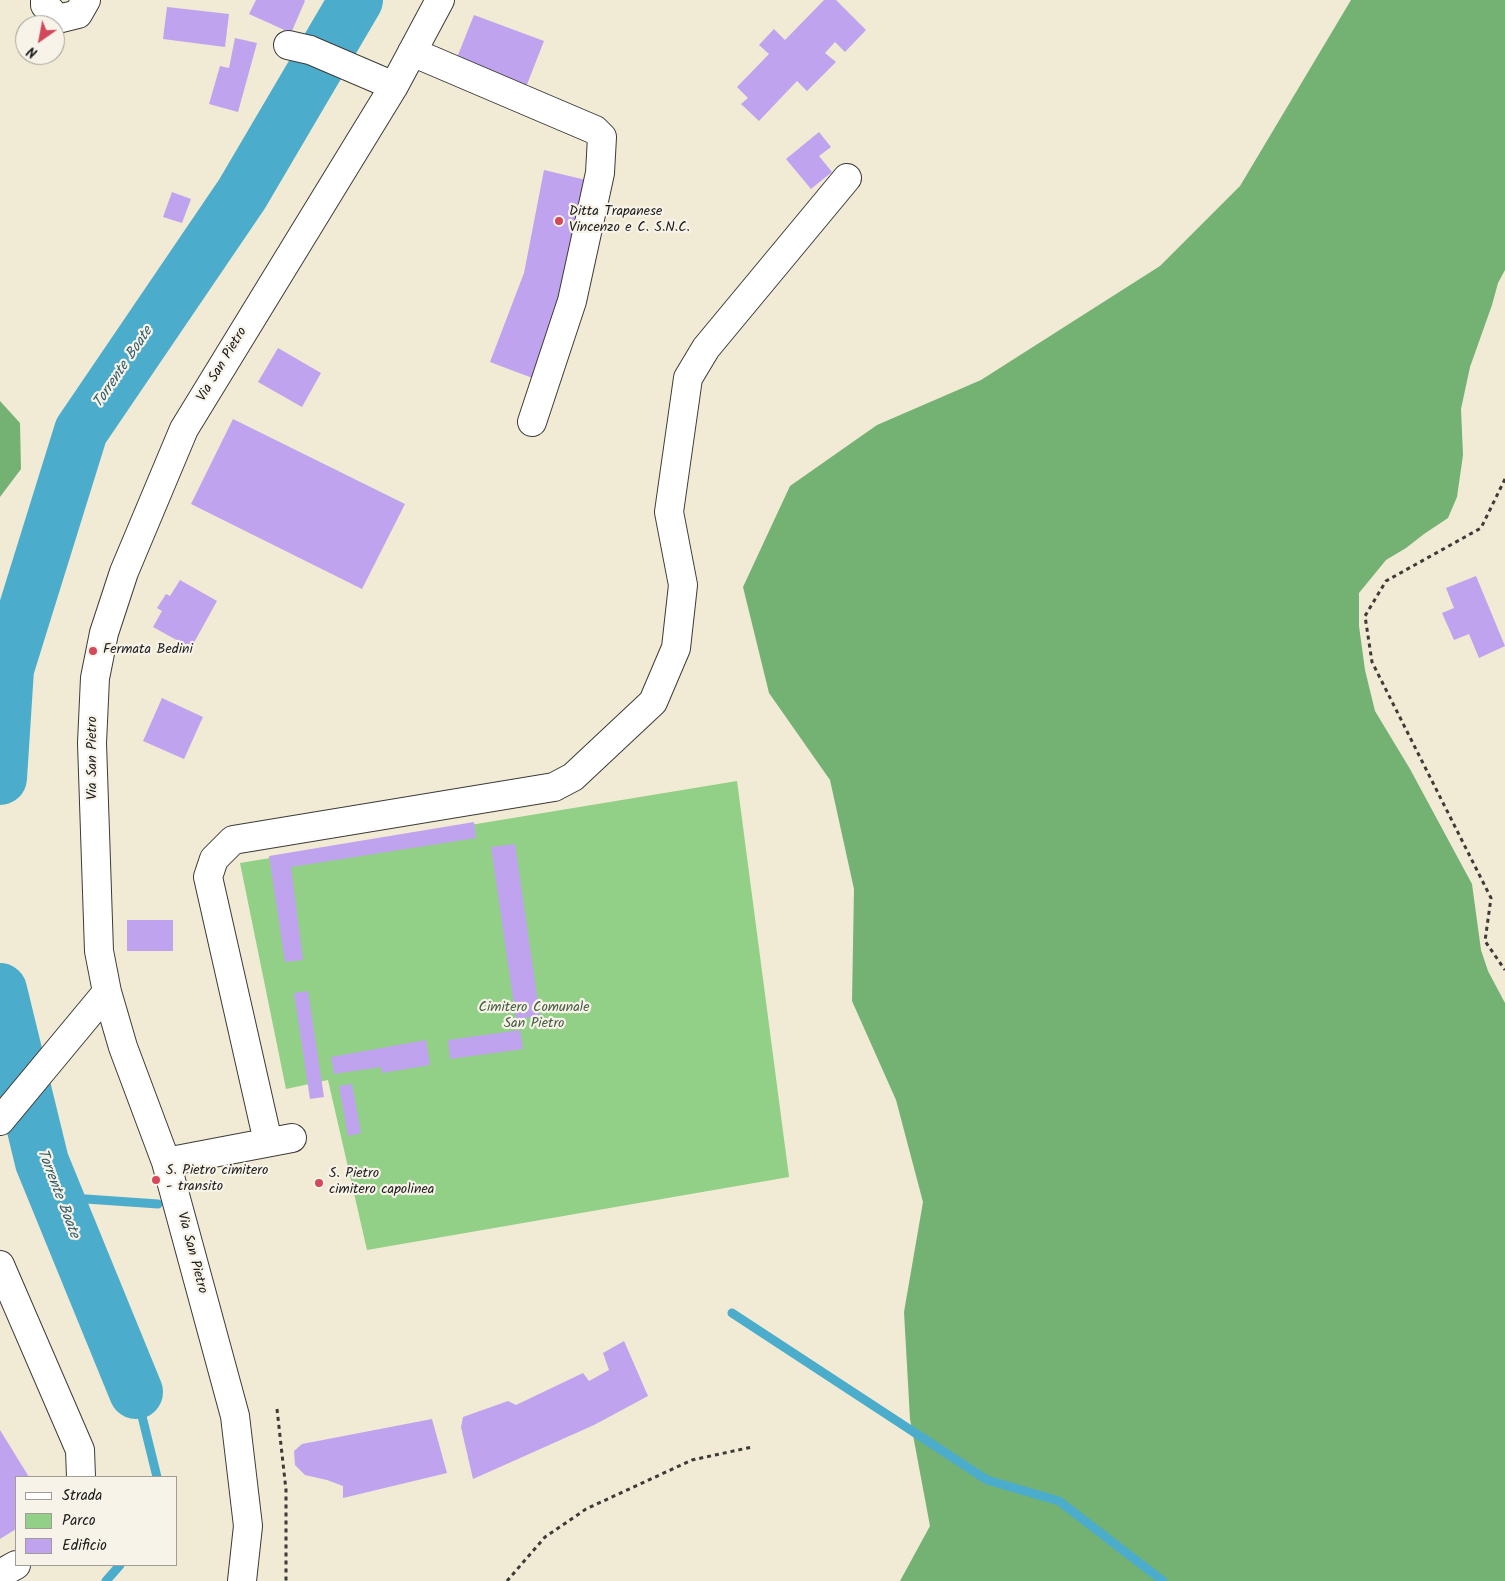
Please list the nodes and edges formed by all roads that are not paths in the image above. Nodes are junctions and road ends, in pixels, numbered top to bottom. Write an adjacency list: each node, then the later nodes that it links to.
1 (45, 0): 2 (street)
2 (86, 0)
3 (440, 0): 5 (street, Via San Pietro)
4 (299, 47): 6 (street)
5 (412, 52): 6 (street, Via San Pietro); 8 (street)
6 (394, 86): 9 (street, Via San Pietro)
7 (847, 178): 11 (street)
8 (532, 422)
9 (107, 992): 10 (street); 11 (street, Via San Pietro)
10 (0, 1121)
11 (166, 1162): 16 (street, Via San Pietro)
12 (0, 1265): 13 (street)
13 (82, 1476)
14 (15, 1566): 15 (street)
15 (0, 1574)
16 (242, 1581)

